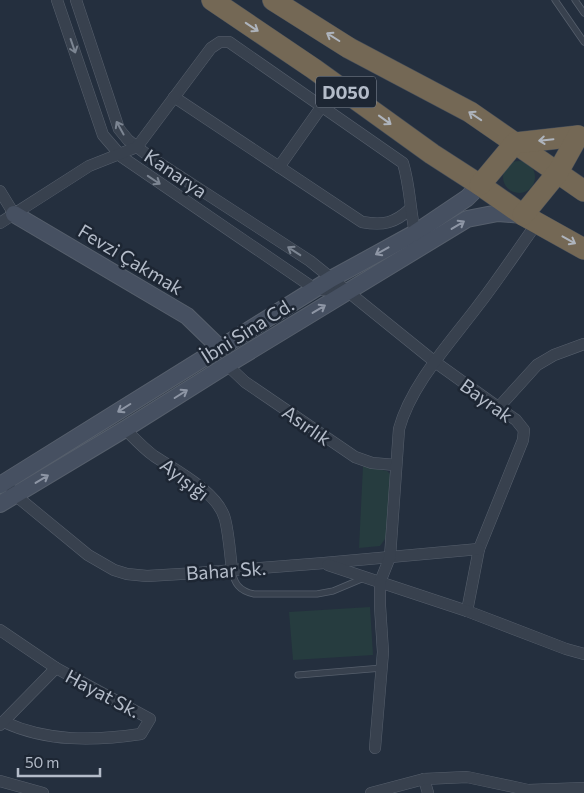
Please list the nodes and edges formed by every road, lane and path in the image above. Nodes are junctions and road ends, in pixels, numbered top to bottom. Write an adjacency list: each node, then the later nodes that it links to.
1 (57, 0): 14 (street, one-way to 14)
2 (76, 0): 13 (street, Kanarya, one-way to 2)
3 (212, 0): 17 (highway, D050, one-way to 17)
4 (273, 0): 12 (highway, D050, one-way to 4)
5 (555, 0): 8 (lane)
6 (575, 0): 7 (lane)
7 (584, 13)
8 (584, 42)
9 (174, 97): 10 (street); 13 (street); 15 (street)
10 (322, 106): 15 (street); 20 (street)
11 (582, 137): 12 (highway, one-way to 12); 16 (highway)
12 (515, 143): 16 (highway, D050); 17 (highway)
13 (137, 147): 14 (street); 26 (street, Kanarya, one-way to 13)
14 (120, 154): 21 (street); 27 (street, one-way to 27)
15 (279, 167): 20 (street)
16 (558, 172): 18 (highway, D050); 22 (highway)
17 (480, 185): 22 (highway, D050); 24 (main road, İbni Sina Cd.)
18 (584, 191)
19 (0, 192): 21 (street)
20 (410, 209): 24 (street)
21 (14, 214): 23 (street); 30 (main road, Fevzi Çakmak)
22 (530, 219): 25 (highway, D050, one-way to 25); 28 (main road, İbni Sina Cd., one-way to 22); 31 (street)
23 (0, 223)
24 (416, 232): 26 (main road, İbni Sina Cd., one-way to 26)
25 (584, 249)
26 (331, 279): 27 (main road, İbni Sina Cd.); 28 (street, Kanarya)
27 (315, 289): 28 (street); 30 (main road, İbni Sina Cd.)
28 (347, 292): 31 (street, Bayrak); 32 (main road, İbni Sina Cd., one-way to 28)
29 (584, 344): 33 (street)
30 (220, 348): 36 (main road, İbni Sina Cd., one-way to 36)
31 (435, 362): 33 (street, Bayrak); 35 (street)
32 (227, 365): 34 (main road, İbni Sina Cd., one-way to 32); 35 (street, Asırlık)
33 (498, 408): 38 (street, Bayrak)
34 (125, 429): 36 (main road, İbni Sina Cd., one-way to 34); 41 (street, Ayışığı)
35 (396, 465): 39 (street)
36 (5, 485): 37 (main road, İbni Sina Cd.); 41 (street, Bahar Sk.)
37 (0, 504)
38 (479, 549): 39 (street, Bahar Sk.); 44 (street, Bayrak)
39 (390, 558): 40 (street, Bahar Sk.); 43 (street)
40 (324, 563): 41 (street, Bahar Sk.); 42 (street)
41 (232, 570): 42 (lane)
42 (366, 577): 43 (street)
43 (380, 582): 44 (street); 48 (street)
44 (467, 610): 46 (street)
45 (0, 630): 47 (street, Hayat Sk.)
46 (584, 654)
47 (56, 668): 50 (street); 50 (street, Hayat Sk.)
48 (382, 668): 49 (lane); 51 (street)
49 (298, 675)
50 (2, 724)
51 (375, 748)
52 (424, 779): 54 (street); 56 (street); 57 (street)
53 (0, 781): 55 (street)
54 (584, 788)
55 (43, 793)
56 (371, 793)
57 (428, 793)

